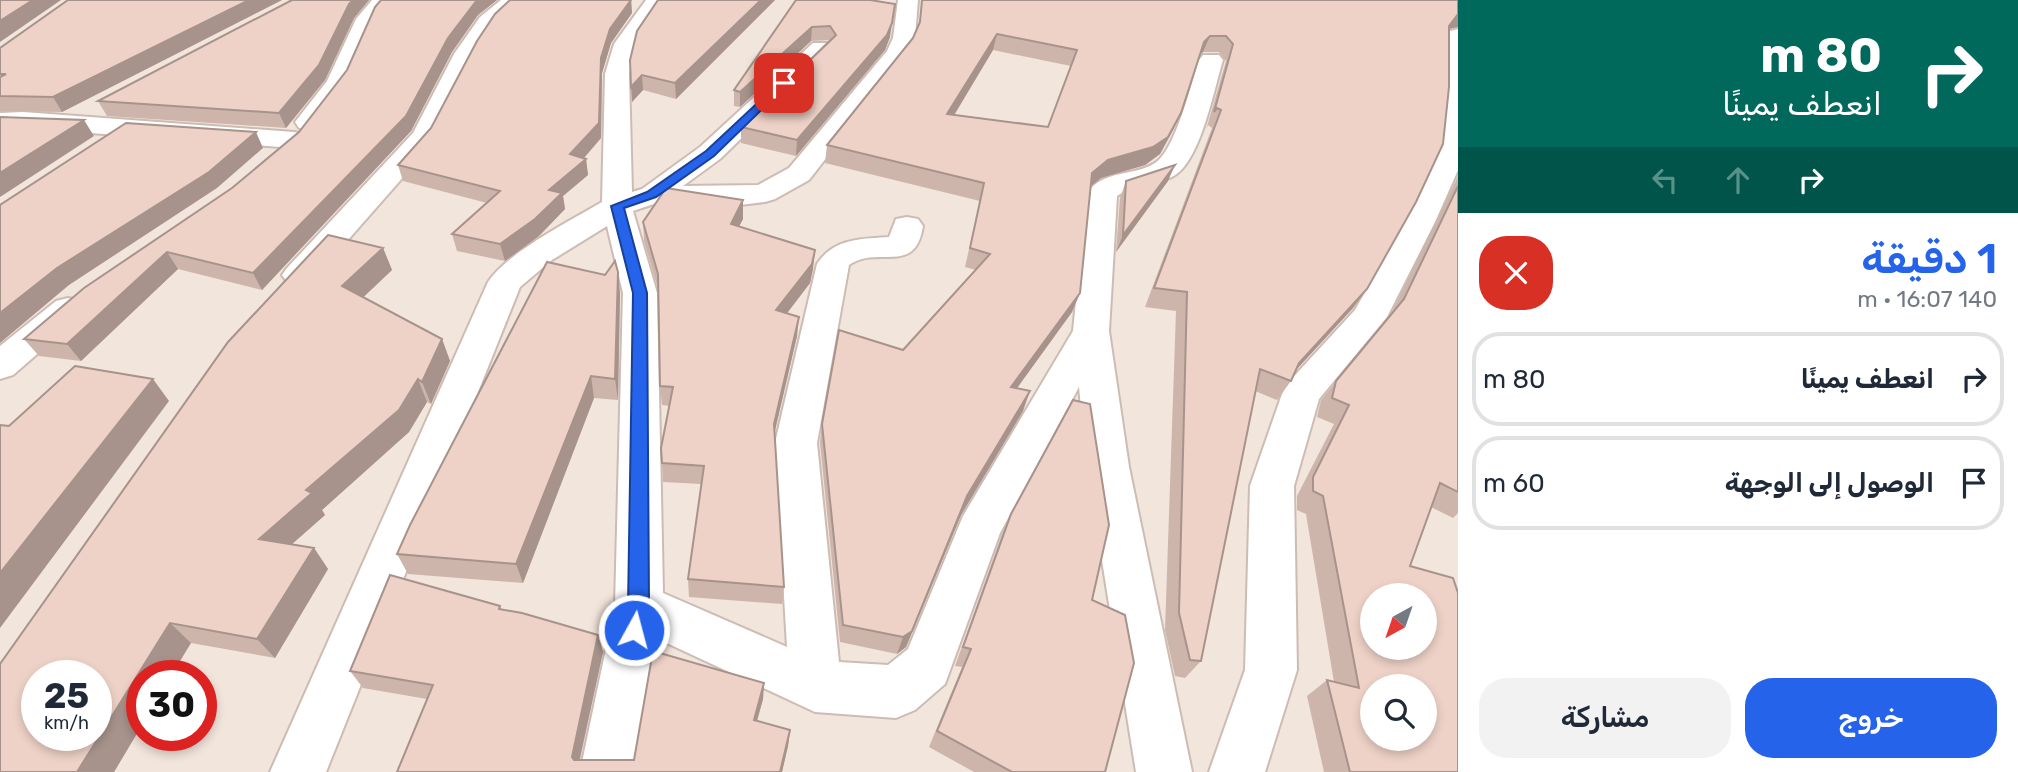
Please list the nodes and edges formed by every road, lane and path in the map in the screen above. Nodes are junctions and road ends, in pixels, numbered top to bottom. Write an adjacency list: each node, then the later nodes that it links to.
1 (383, 0): 12 (street)
2 (514, 0): 18 (street)
3 (908, 0): 15 (street)
4 (644, 4): 15 (street)
5 (1458, 36): 26 (street)
6 (821, 48): 15 (street)
7 (1211, 60): 19 (street)
8 (105, 104): 10 (street)
9 (0, 121): 10 (street)
10 (68, 123): 11 (street)
11 (130, 127): 12 (street); 13 (street)
12 (294, 139): 14 (street)
13 (97, 149)
14 (266, 164)
15 (635, 200): 21 (street); 23 (street)
16 (907, 226): 22 (street)
17 (94, 288): 20 (street)
18 (274, 302)
19 (1091, 331): 22 (street); 25 (street)
20 (0, 366)
21 (639, 606): 22 (street); 24 (street)
22 (815, 686)
23 (298, 772)
24 (608, 772)
25 (1164, 772)
26 (1237, 772)

